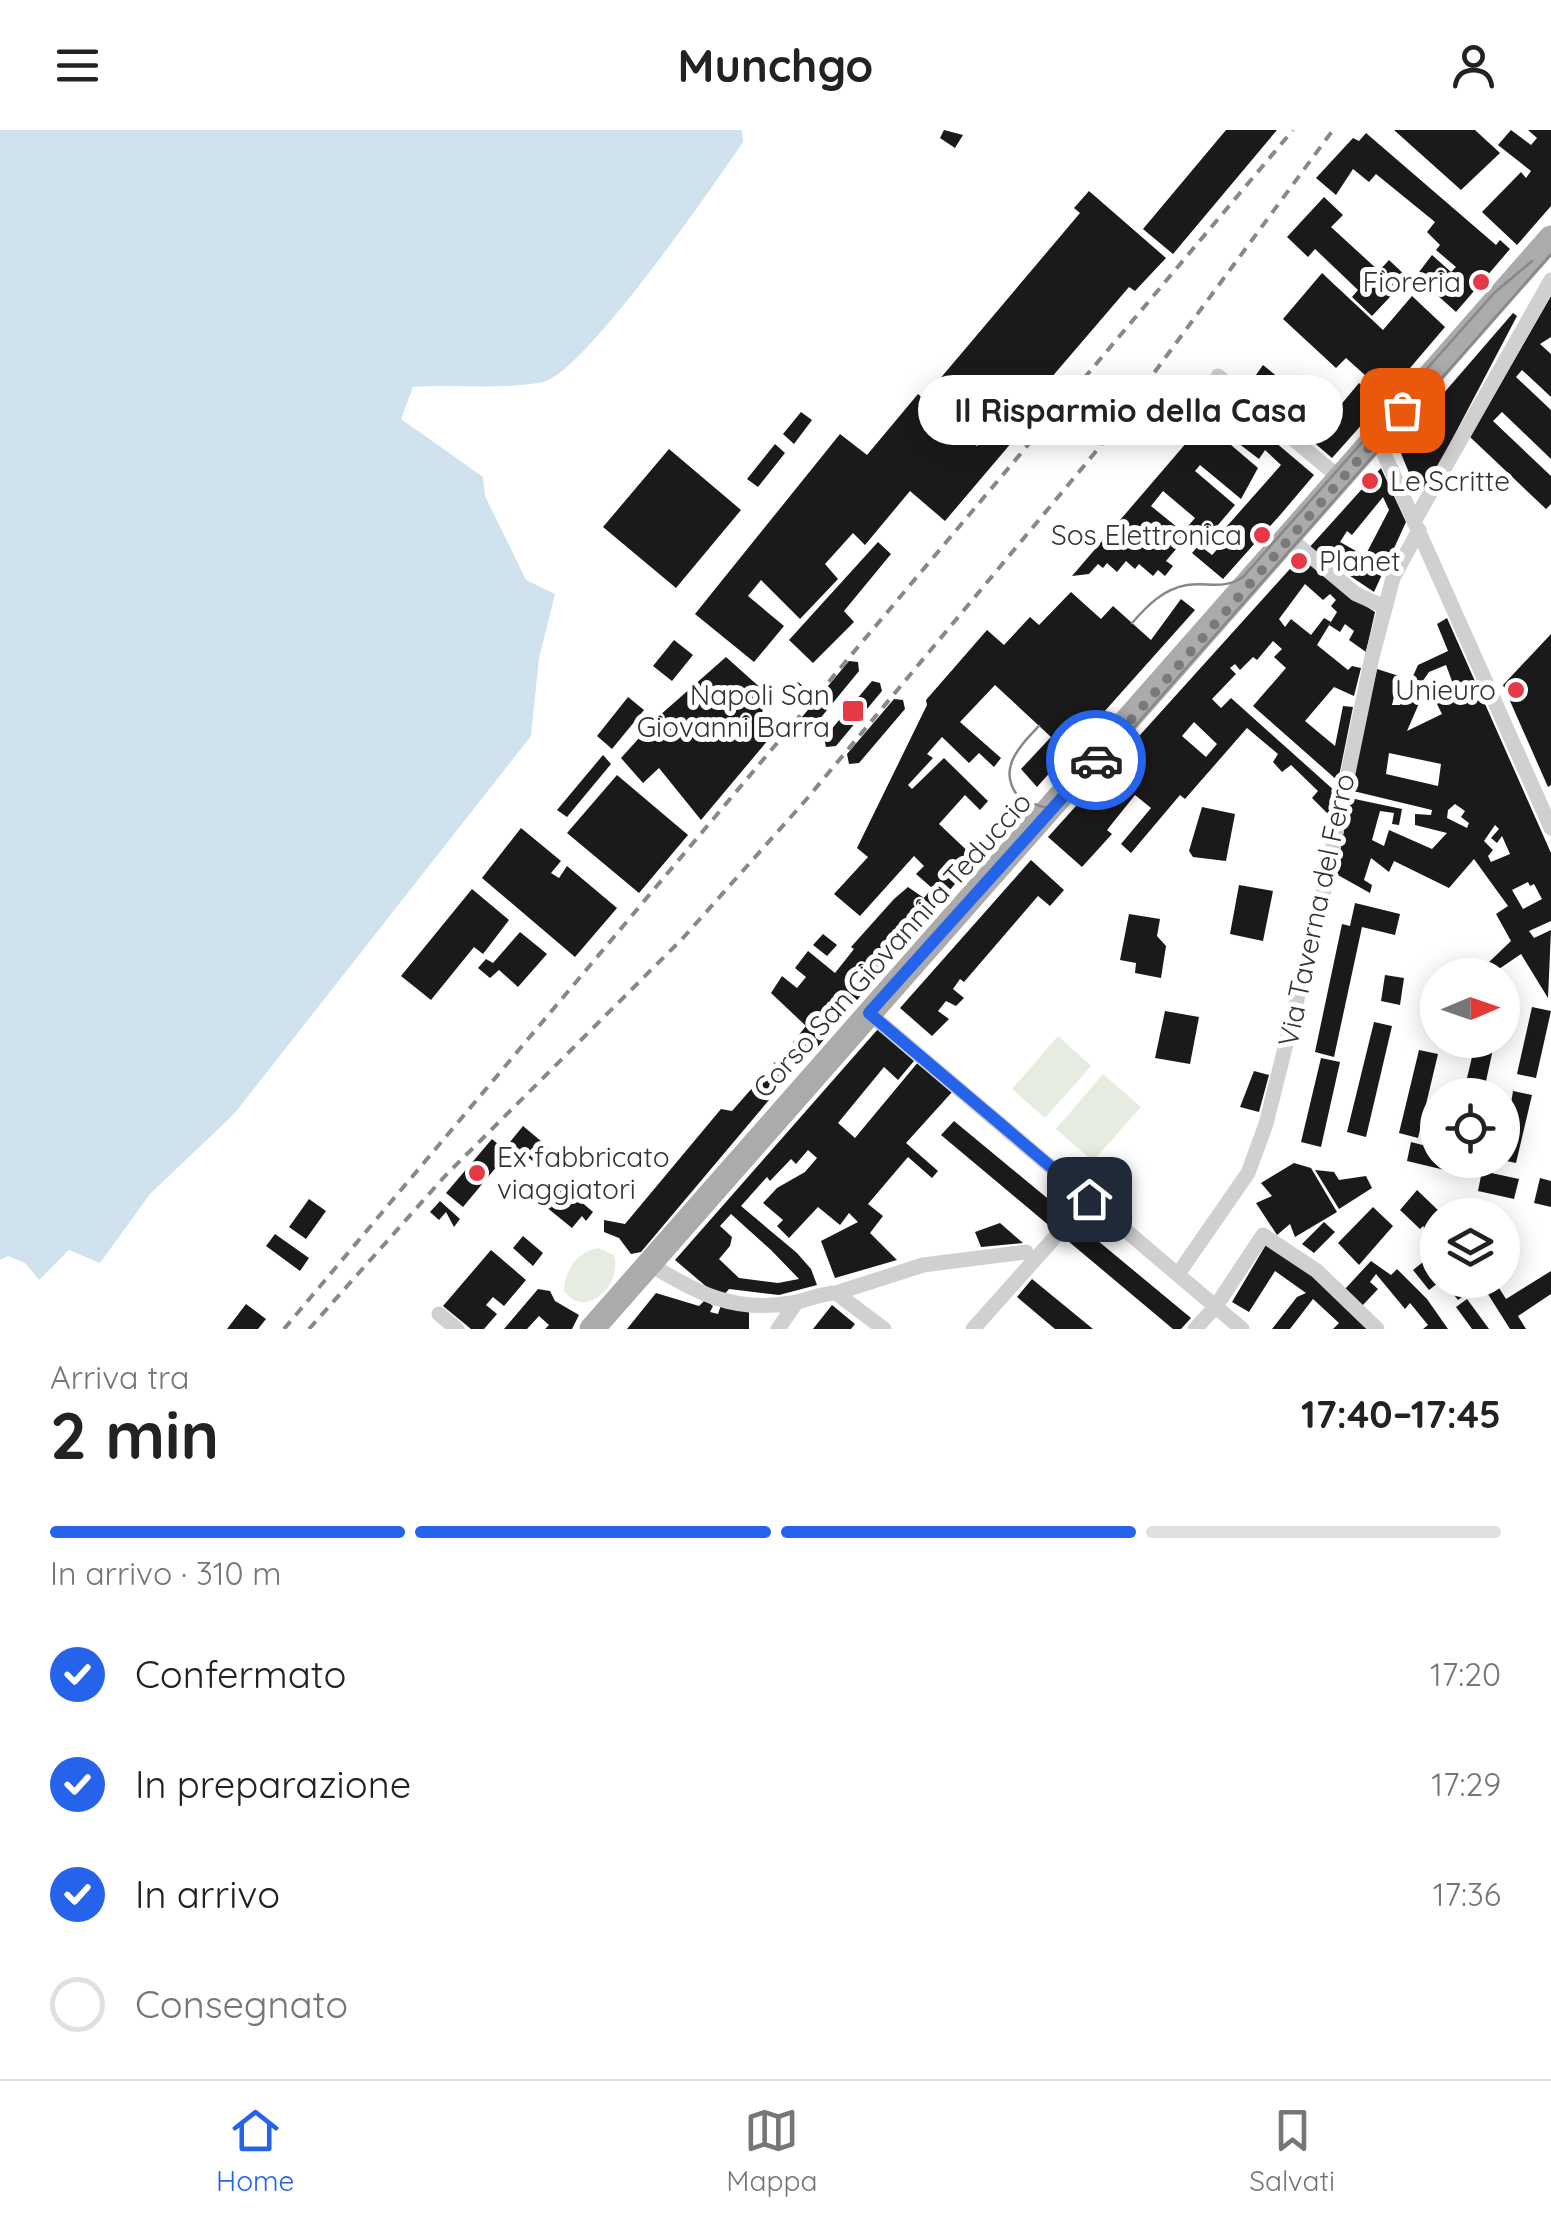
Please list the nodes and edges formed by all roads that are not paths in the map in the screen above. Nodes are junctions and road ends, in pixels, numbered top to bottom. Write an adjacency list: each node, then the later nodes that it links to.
1 (1551, 238): 4 (main road, Corso San Giovanni a Teduccio)
2 (1551, 254): 4 (main road)
3 (1551, 280): 8 (street, Via Taverna del Ferro)
4 (1506, 292): 6 (main road, Corso San Giovanni a Teduccio)
5 (1218, 376): 7 (street)
6 (1377, 438): 7 (main road, Corso San Giovanni a Teduccio); 8 (street)
7 (1340, 480): 9 (main road, Corso San Giovanni a Teduccio)
8 (1417, 525): 10 (street, Via Taverna del Ferro); 11 (street)
9 (1289, 538): 10 (street); 12 (main road, Corso San Giovanni a Teduccio)
10 (1385, 607): 16 (street, Via Taverna del Ferro)
11 (1551, 828)
12 (869, 1013): 13 (street); 15 (main road, Corso San Giovanni a Teduccio)
13 (1089, 1199): 16 (street); 25 (street)
14 (1026, 1252): 17 (street)
15 (650, 1265): 18 (street); 22 (main road, Corso San Giovanni a Teduccio)
16 (1178, 1274): 19 (street)
17 (836, 1293): 18 (street); 24 (street)
18 (796, 1303): 23 (street)
19 (1216, 1306): 26 (street); 27 (street); 28 (street)
20 (440, 1314): 21 (street)
21 (457, 1329)
22 (592, 1329)
23 (778, 1329)
24 (884, 1329)
25 (973, 1329)
26 (1194, 1329)
27 (1242, 1329)
28 (1377, 1329)

